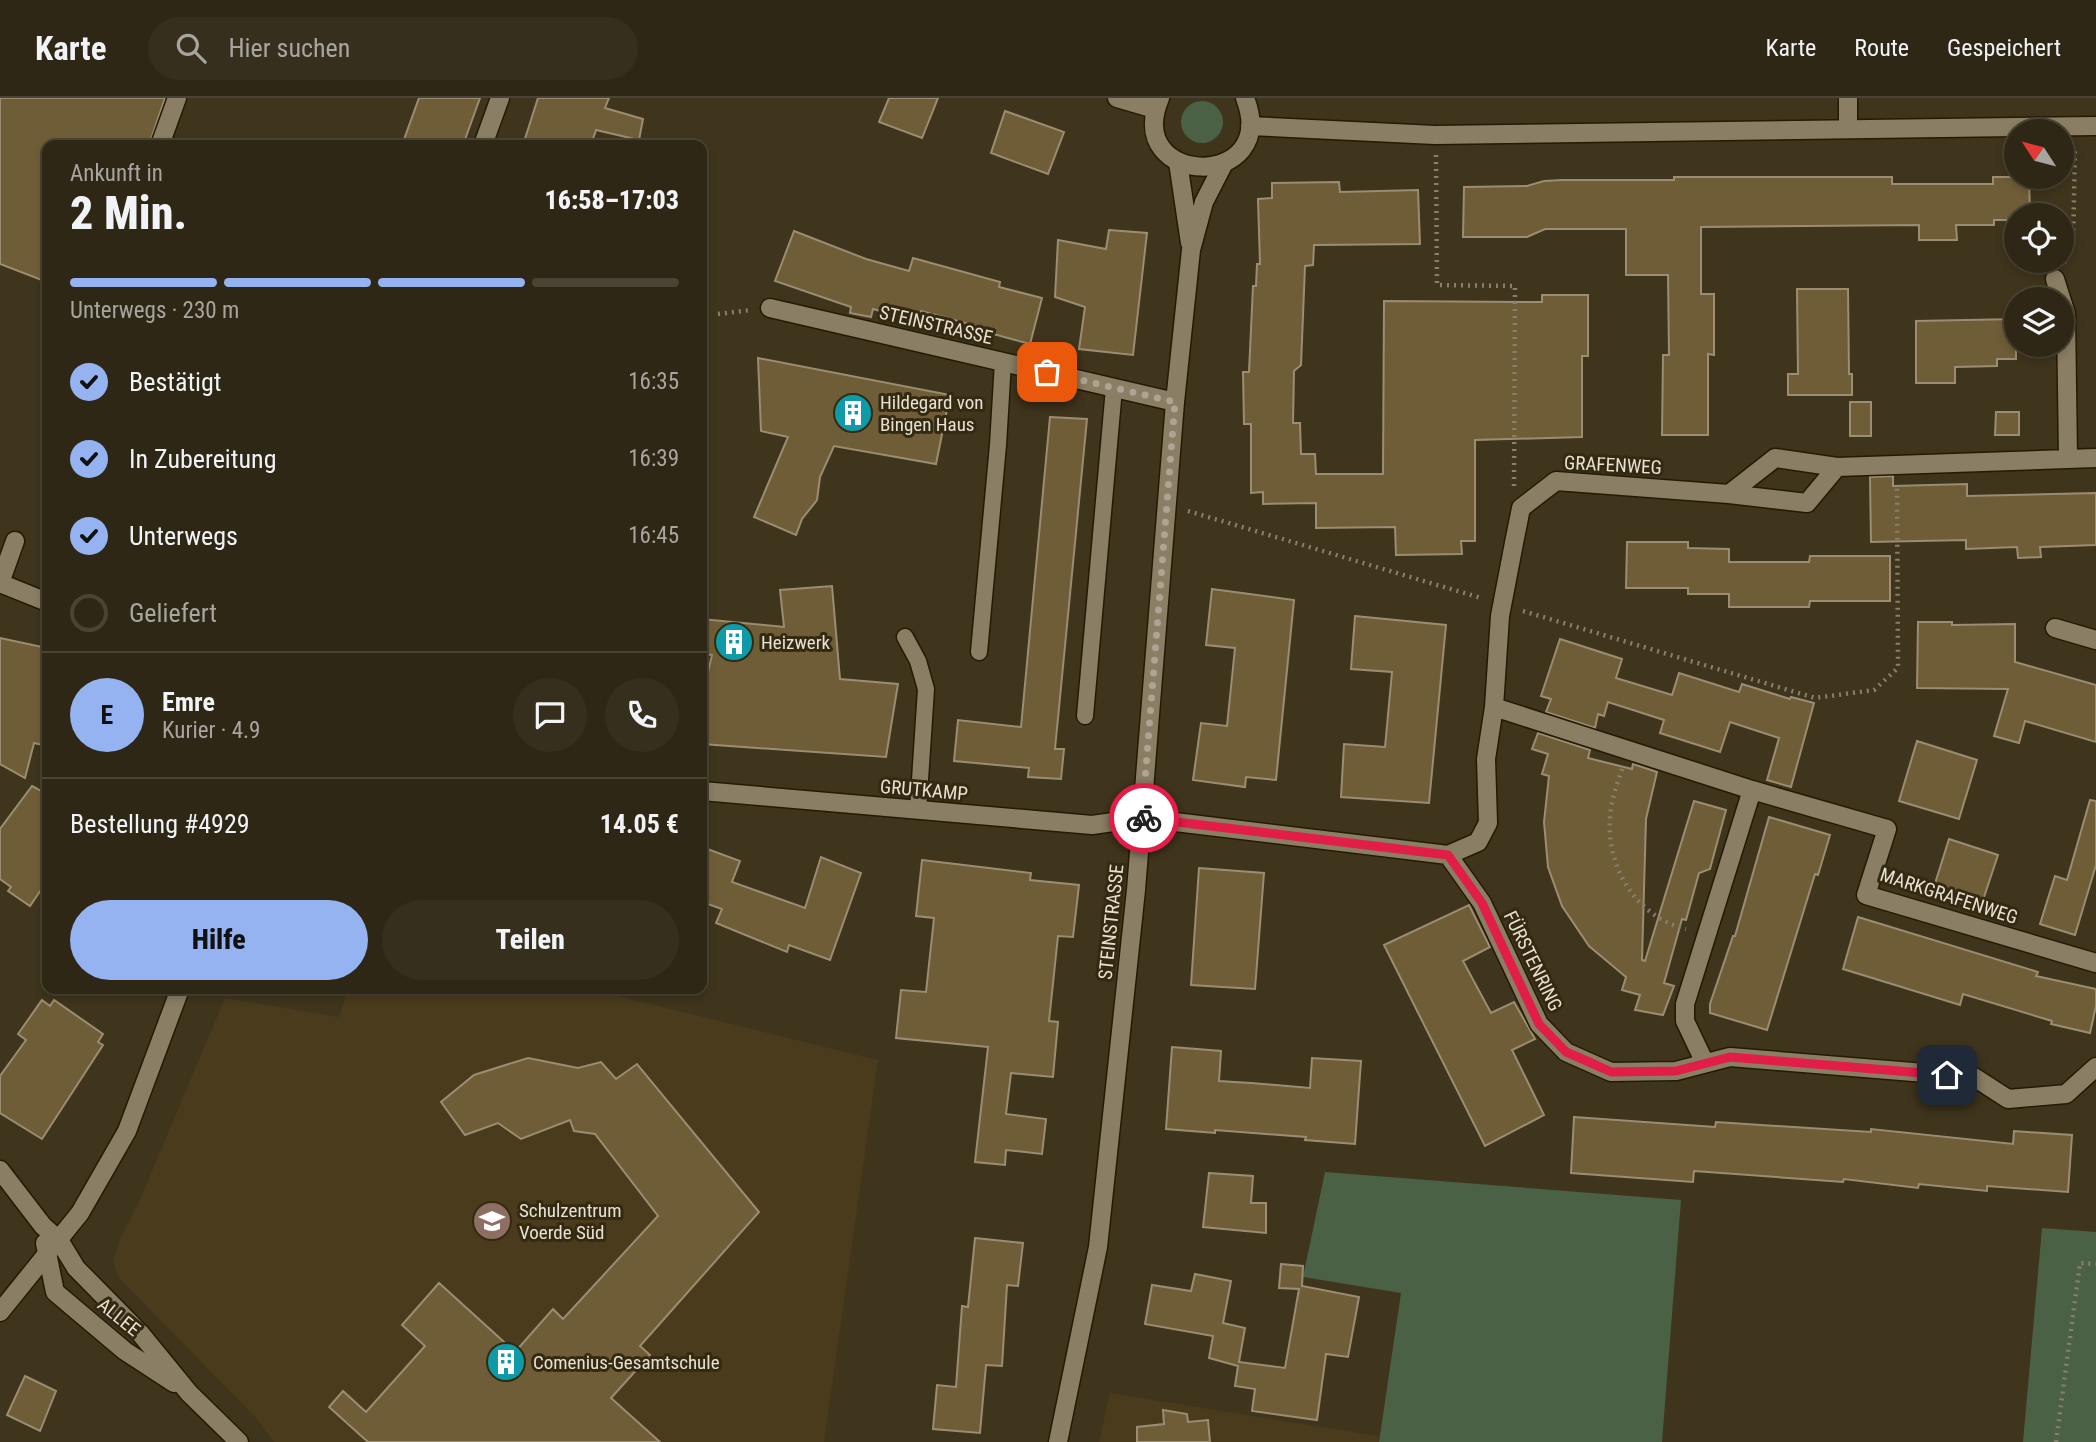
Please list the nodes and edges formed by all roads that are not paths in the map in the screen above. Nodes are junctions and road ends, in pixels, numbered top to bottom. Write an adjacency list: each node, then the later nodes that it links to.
1 (177, 98): 10 (street)
2 (500, 98): 11 (street)
3 (1117, 98): 6 (street)
4 (1245, 98): 7 (street)
5 (1848, 98): 9 (street)
6 (1158, 103): 12 (street)
7 (1250, 126): 9 (street); 13 (street, STEINSTRASSE)
8 (2096, 126): 9 (street)
9 (1848, 128)
10 (162, 140)
11 (485, 140)
12 (1178, 162): 13 (street); 14 (street, STEINSTRASSE)
13 (1224, 163): 14 (street, STEINSTRASSE)
14 (1191, 250): 19 (street, STEINSTRASSE)
15 (2055, 279): 20 (street)
16 (769, 308): 17 (street, STEINSTRASSE)
17 (1003, 362): 18 (street, STEINSTRASSE); 30 (lane)
18 (1114, 388): 19 (street, STEINSTRASSE); 32 (lane)
19 (1175, 402): 36 (street, STEINSTRASSE)
20 (2068, 458): 21 (street); 22 (street)
21 (2096, 458)
22 (1837, 467): 23 (street); 23 (street, GRAFENWEG)
23 (1729, 494): 31 (street, GRAFENWEG)
24 (15, 541): 25 (street)
25 (0, 583): 26 (street)
26 (42, 599)
27 (2055, 628): 29 (street)
28 (905, 637): 35 (lane)
29 (2096, 640)
30 (979, 652)
31 (1494, 707): 33 (street, MARKGRAFENWEG); 37 (street, GRAFENWEG)
32 (1085, 716)
33 (1752, 790): 38 (street, MARKGRAFENWEG); 40 (street)
34 (707, 791): 35 (street, GRUTKAMP)
35 (918, 810): 36 (street, GRUTKAMP)
36 (1142, 818): 37 (street); 49 (street, STEINSTRASSE)
37 (1448, 855): 40 (street, FÜRSTENRING)
38 (2096, 963)
39 (178, 994): 44 (street)
40 (1705, 1063): 41 (street, FÜRSTENRING)
41 (2096, 1067)
42 (0, 1170): 43 (street, ALLEE)
43 (43, 1226): 44 (street, ALLEE); 45 (street, ALLEE)
44 (60, 1240): 45 (street); 47 (street, ALLEE)
45 (47, 1256): 46 (street); 47 (street, ALLEE)
46 (0, 1312)
47 (189, 1393): 48 (street, ALLEE)
48 (239, 1442)
49 (1058, 1442)

